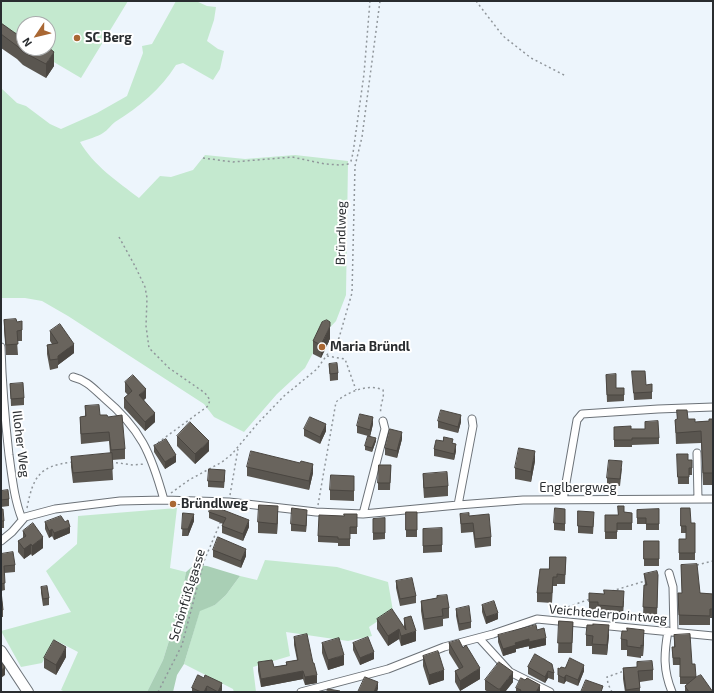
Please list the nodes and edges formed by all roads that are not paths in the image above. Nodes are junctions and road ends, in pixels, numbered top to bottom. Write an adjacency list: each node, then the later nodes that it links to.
1 (1, 347): 13 (street, Illoher Weg)
2 (73, 377): 9 (street)
3 (713, 407): 10 (street)
4 (472, 419): 11 (street)
5 (383, 421): 12 (street)
6 (697, 453): 7 (street)
7 (698, 499): 8 (street, Englbergweg); 10 (street, Englbergweg)
8 (713, 499)
9 (164, 500): 12 (street, Englbergweg); 13 (street)
10 (563, 500): 11 (street, Englbergweg)
11 (458, 504): 12 (street, Englbergweg)
12 (363, 514)
13 (24, 518): 14 (street)
14 (1, 541)
15 (669, 573): 16 (street)
16 (671, 631): 17 (street, Veichtederpointweg); 18 (street, Veichtederpointweg); 23 (street)
17 (713, 636)
18 (479, 638): 21 (street, Veichtederpointweg); 22 (street)
19 (1, 651): 20 (street)
20 (28, 692)
21 (301, 692)
22 (550, 692)
23 (672, 692)

